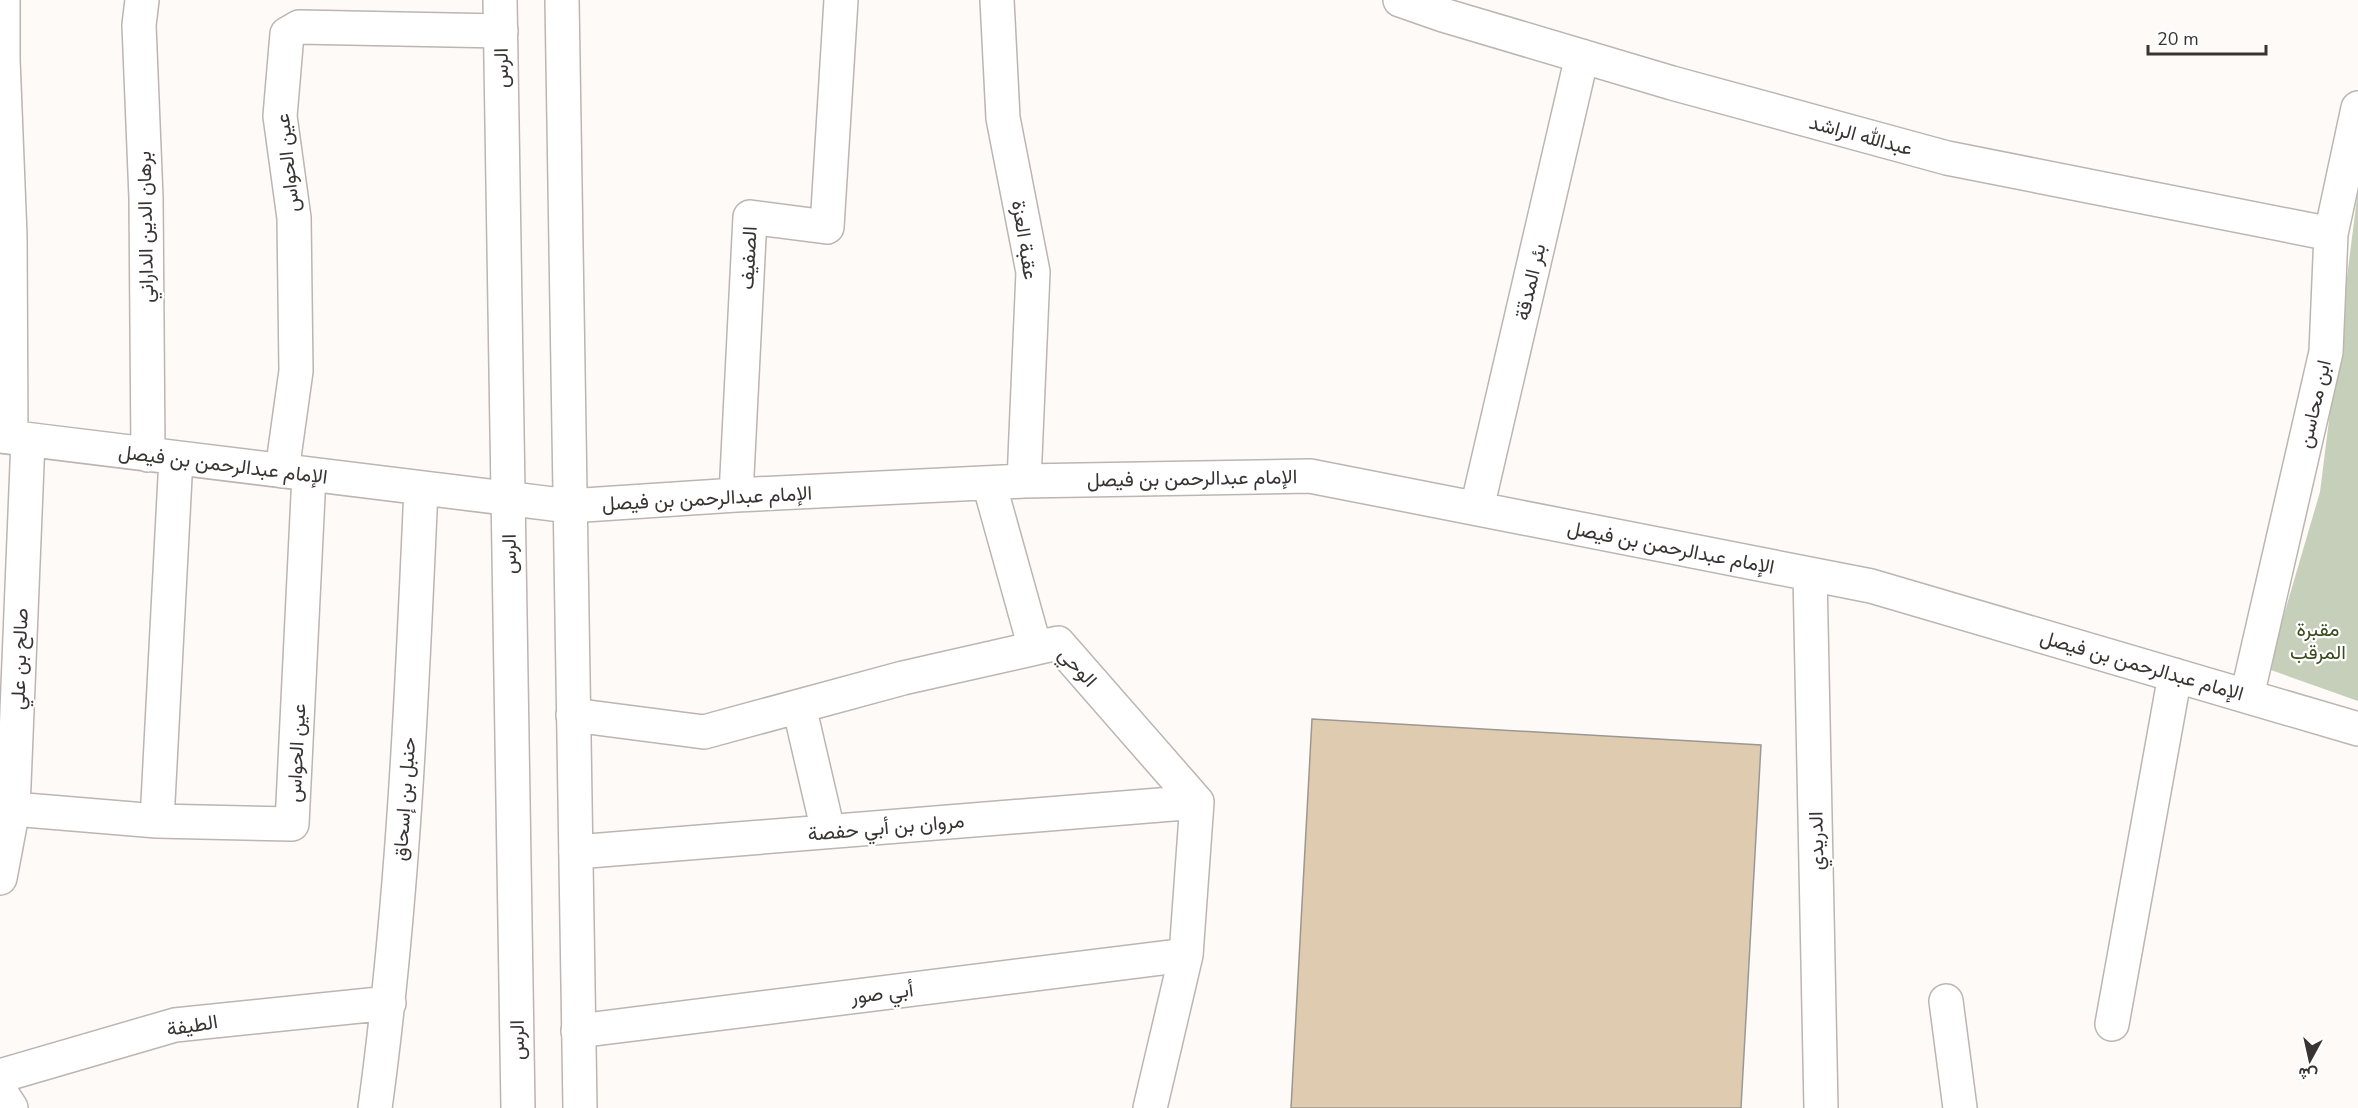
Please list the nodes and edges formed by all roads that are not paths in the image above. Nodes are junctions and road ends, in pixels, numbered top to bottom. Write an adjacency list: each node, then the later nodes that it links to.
1 (3, 0): 12 (street, صالح بن علي)
2 (142, 0): 13 (street, برهان الدين الداراني)
3 (562, 0): 20 (street)
4 (841, 0): 18 (street, الصفيف)
5 (997, 0): 15 (street, عقبة العزة)
6 (1400, 0): 7 (street, عبدالله الراشد)
7 (1443, 8): 9 (street, عبدالله الراشد)
8 (500, 15): 14 (street, عين الحواس); 19 (street, الرس)
9 (1582, 56): 11 (street, عبدالله الراشد); 21 (street, بئر المدقة)
10 (2358, 108): 11 (street, ابن محاسن)
11 (2331, 234): 25 (street, ابن محاسن)
12 (13, 438): 13 (street, الإمام عبدالرحمن بن فيصل); 30 (street, صالح بن علي)
13 (162, 456): 14 (street, الإمام عبدالرحمن بن فيصل); 31 (street, برهان الدين الداراني)
14 (295, 473): 17 (street, الإمام عبدالرحمن بن فيصل); 31 (street, عين الحواس)
15 (1024, 481): 16 (street, الإمام عبدالرحمن بن فيصل); 21 (street, الإمام عبدالرحمن بن فيصل)
16 (989, 483): 18 (street, الإمام عبدالرحمن بن فيصل); 23 (street)
17 (421, 488): 19 (street, الإمام عبدالرحمن بن فيصل); 37 (street, حنبل بن إسحاق)
18 (736, 495): 20 (street, الإمام عبدالرحمن بن فيصل)
19 (508, 499): 20 (street, الإمام عبدالرحمن بن فيصل); 44 (street, الرس)
20 (569, 506): 27 (street)
21 (1477, 508): 22 (street, الإمام عبدالرحمن بن فيصل)
22 (1810, 574): 24 (street, الإمام عبدالرحمن بن فيصل); 47 (street, الدريدي)
23 (1035, 648): 26 (street, الوحي); 29 (street, الوحي)
24 (2175, 675): 25 (street, الإمام عبدالرحمن بن فيصل); 38 (street)
25 (2247, 696): 28 (street, الإمام عبدالرحمن بن فيصل)
26 (799, 706): 27 (street, الوحي); 32 (street)
27 (573, 716): 33 (street)
28 (2358, 729)
29 (1197, 802): 32 (street, مروان بن أبي حفصة); 35 (street)
30 (13, 809): 31 (street, عين الحواس); 34 (street, صالح بن علي)
31 (157, 821)
32 (828, 831): 33 (street, مروان بن أبي حفصة)
33 (576, 852): 39 (street)
34 (0, 878)
35 (1186, 955): 39 (street, أبي صور); 46 (street)
36 (1946, 1001): 48 (street)
37 (389, 1003): 40 (street, الطيفة); 43 (street, حنبل بن إسحاق)
38 (2112, 1024)
39 (578, 1031): 45 (street)
40 (0, 1076)
41 (0, 1091): 42 (street)
42 (11, 1108)
43 (375, 1108)
44 (518, 1108)
45 (580, 1108)
46 (1150, 1108)
47 (1821, 1108)
48 (1960, 1108)

